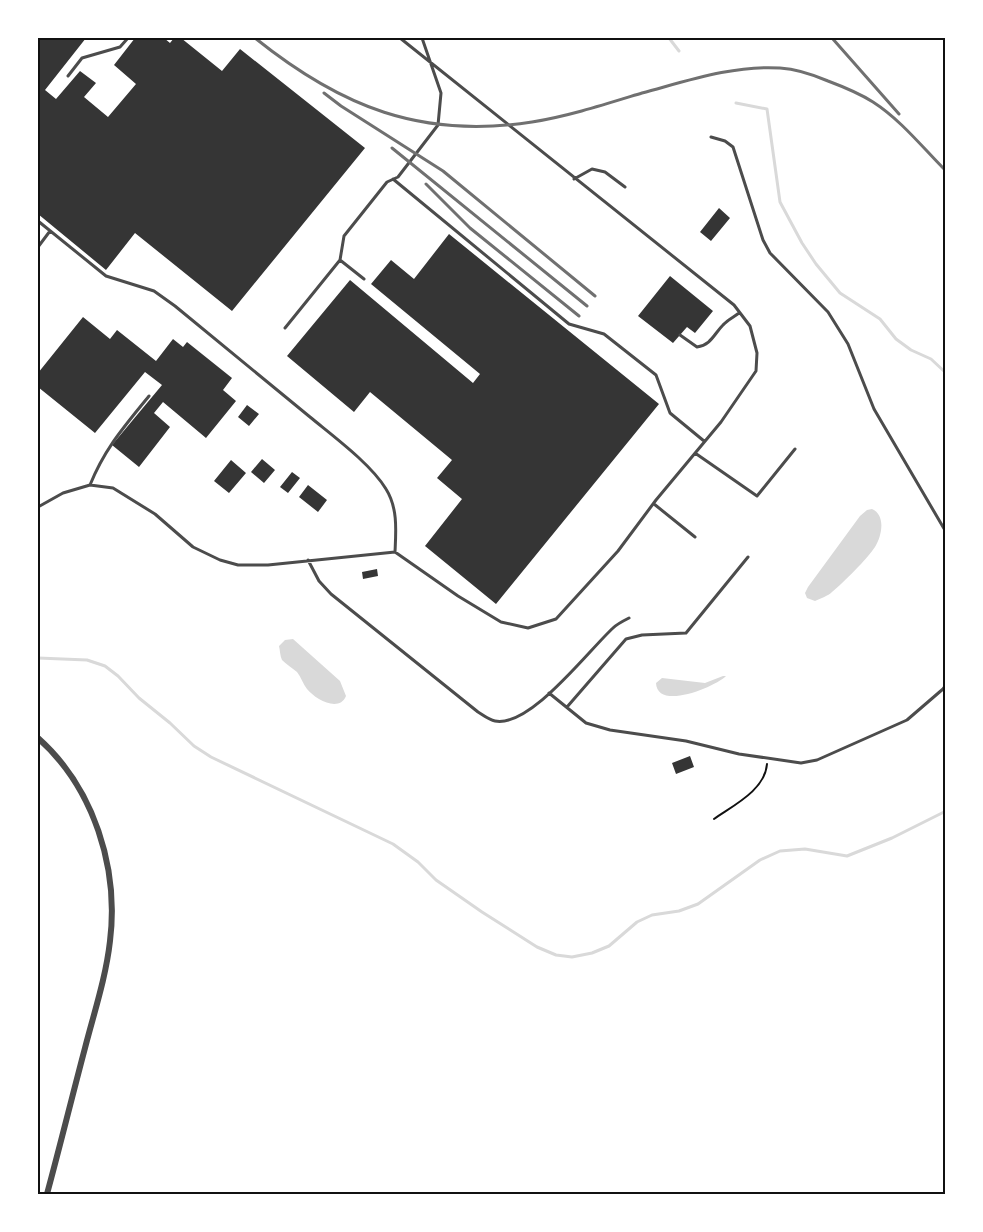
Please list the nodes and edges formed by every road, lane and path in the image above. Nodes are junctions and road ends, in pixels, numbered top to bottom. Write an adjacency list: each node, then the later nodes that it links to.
1 (128, 38): 5 (lane)
2 (400, 38): 4 (lane)
3 (422, 38): 4 (lane)
4 (433, 64): 7 (lane); 8 (lane)
5 (68, 76)
6 (711, 137): 25 (lane)
7 (393, 179): 13 (lane); 19 (lane)
8 (574, 179): 9 (lane); 15 (lane)
9 (625, 187)
10 (38, 221): 11 (lane)
11 (50, 231): 12 (lane); 27 (lane)
12 (38, 246)
13 (340, 260): 14 (lane); 16 (lane)
14 (364, 279)
15 (740, 313): 17 (lane); 19 (lane)
16 (285, 328)
17 (680, 335)
18 (149, 396): 22 (lane)
19 (705, 441): 21 (lane)
20 (795, 449): 21 (lane)
21 (695, 453): 23 (lane)
22 (90, 485): 24 (lane); 29 (lane)
23 (654, 503): 26 (lane); 27 (lane)
24 (38, 507)
25 (945, 532)
26 (695, 537)
27 (395, 552): 29 (lane)
28 (748, 557): 33 (lane)
29 (308, 560): 32 (lane)
30 (629, 618): 32 (lane)
31 (945, 685): 35 (lane)
32 (549, 693): 33 (lane)
33 (567, 707): 35 (lane)
34 (38, 738): 37 (street)
35 (767, 758): 36 (path)
36 (714, 819)
37 (47, 1194)

